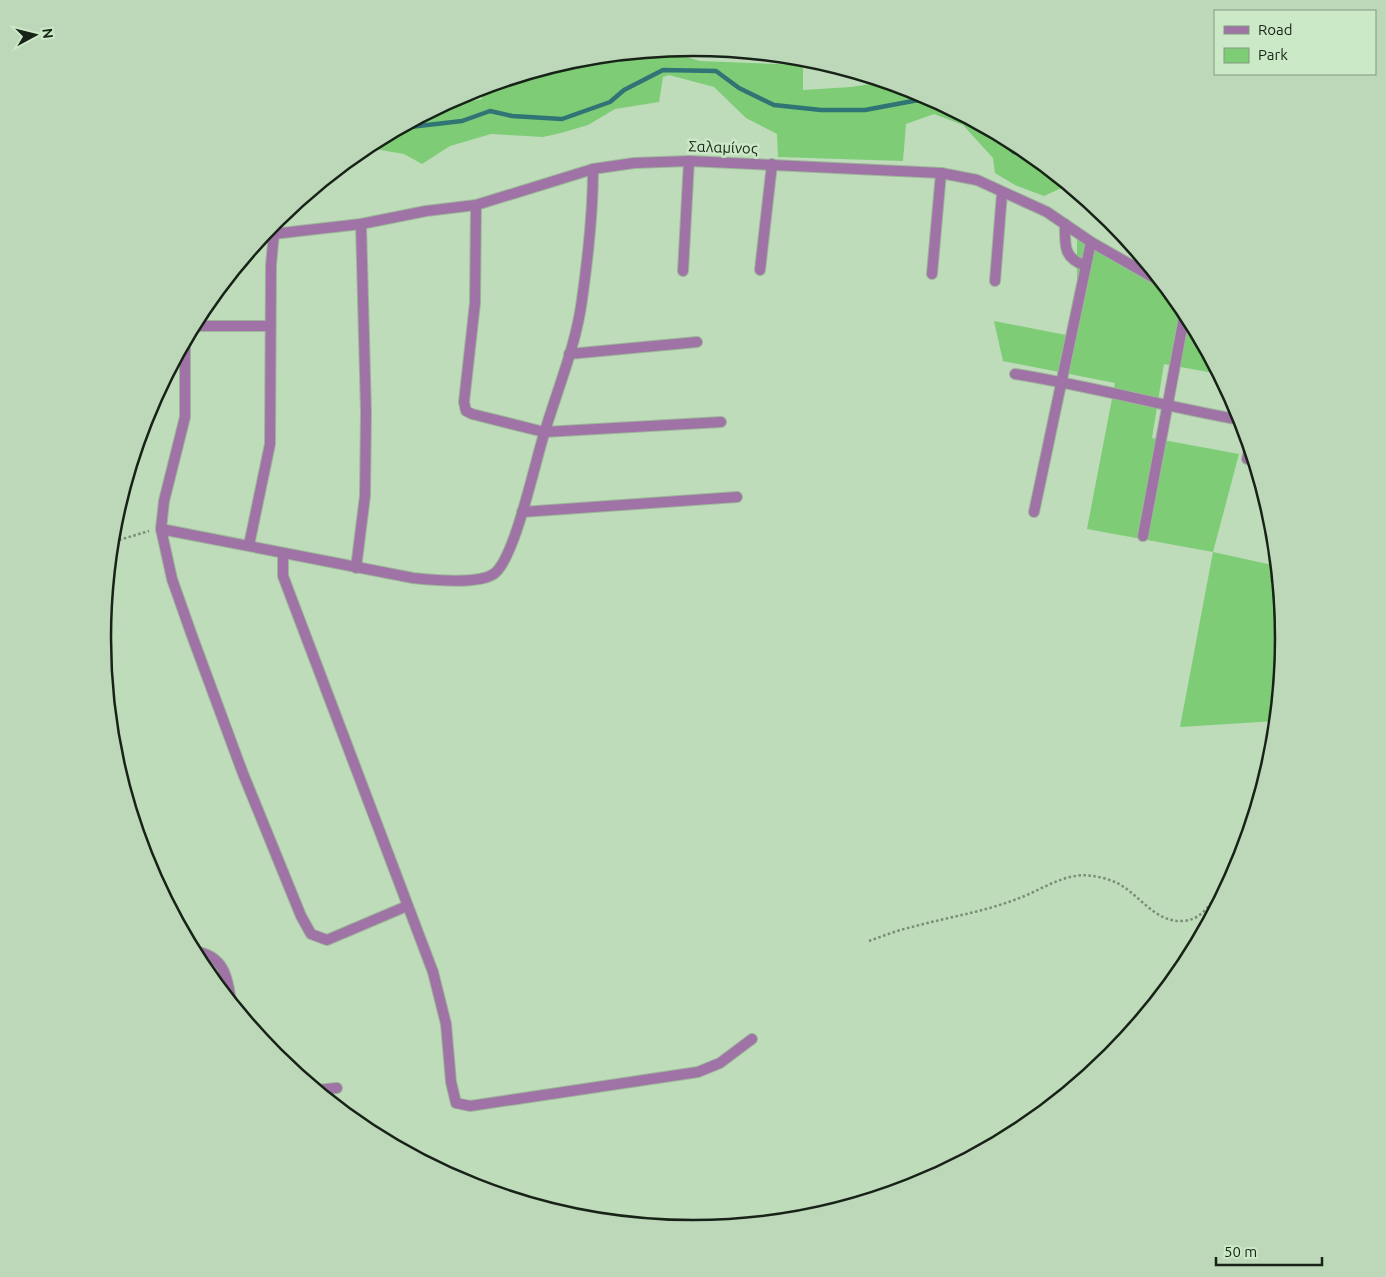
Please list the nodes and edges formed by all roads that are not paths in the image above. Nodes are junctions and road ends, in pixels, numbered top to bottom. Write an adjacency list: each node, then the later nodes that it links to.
1 (689, 161): 2 (street, Σαλαμίνος); 3 (street, Σαλαμίνος); 14 (street)
2 (772, 164): 4 (street, Σαλαμίνος); 13 (street)
3 (593, 168): 6 (street, Σαλαμίνος); 22 (street)
4 (941, 173): 5 (street, Σαλαμίνος); 15 (street)
5 (1002, 193): 8 (street, Σαλαμίνος); 17 (street)
6 (476, 205): 7 (street, Σαλαμίνος); 29 (street)
7 (361, 224): 9 (street, Σαλαμίνος); 37 (street)
8 (1065, 224): 11 (street, Σαλαμίνος); 12 (street)
9 (275, 233)
10 (269, 240): 20 (street)
11 (1091, 242): 12 (street); 16 (street, Σαλαμίνος)
12 (1086, 266): 25 (street)
13 (760, 270)
14 (683, 271)
15 (932, 274)
16 (1146, 274)
17 (995, 281)
18 (1183, 324): 26 (street)
19 (202, 326): 20 (street)
20 (270, 326): 35 (street)
21 (697, 342): 22 (street)
22 (570, 354): 29 (street)
23 (185, 355): 33 (street)
24 (1015, 374): 25 (street)
25 (1062, 382): 26 (street); 32 (street)
26 (1166, 407): 27 (street); 34 (street)
27 (1232, 418)
28 (721, 422): 29 (street)
29 (544, 432): 31 (street)
30 (737, 497): 31 (street)
31 (522, 512): 37 (street)
32 (1034, 512)
33 (161, 529): 35 (street); 38 (street)
34 (1143, 536)
35 (249, 545): 36 (street)
36 (282, 553): 37 (street); 38 (street)
37 (356, 568)
38 (407, 906): 41 (street)
39 (204, 953): 40 (street)
40 (230, 991)
41 (752, 1039)
42 (337, 1088): 43 (street)
43 (325, 1089)

